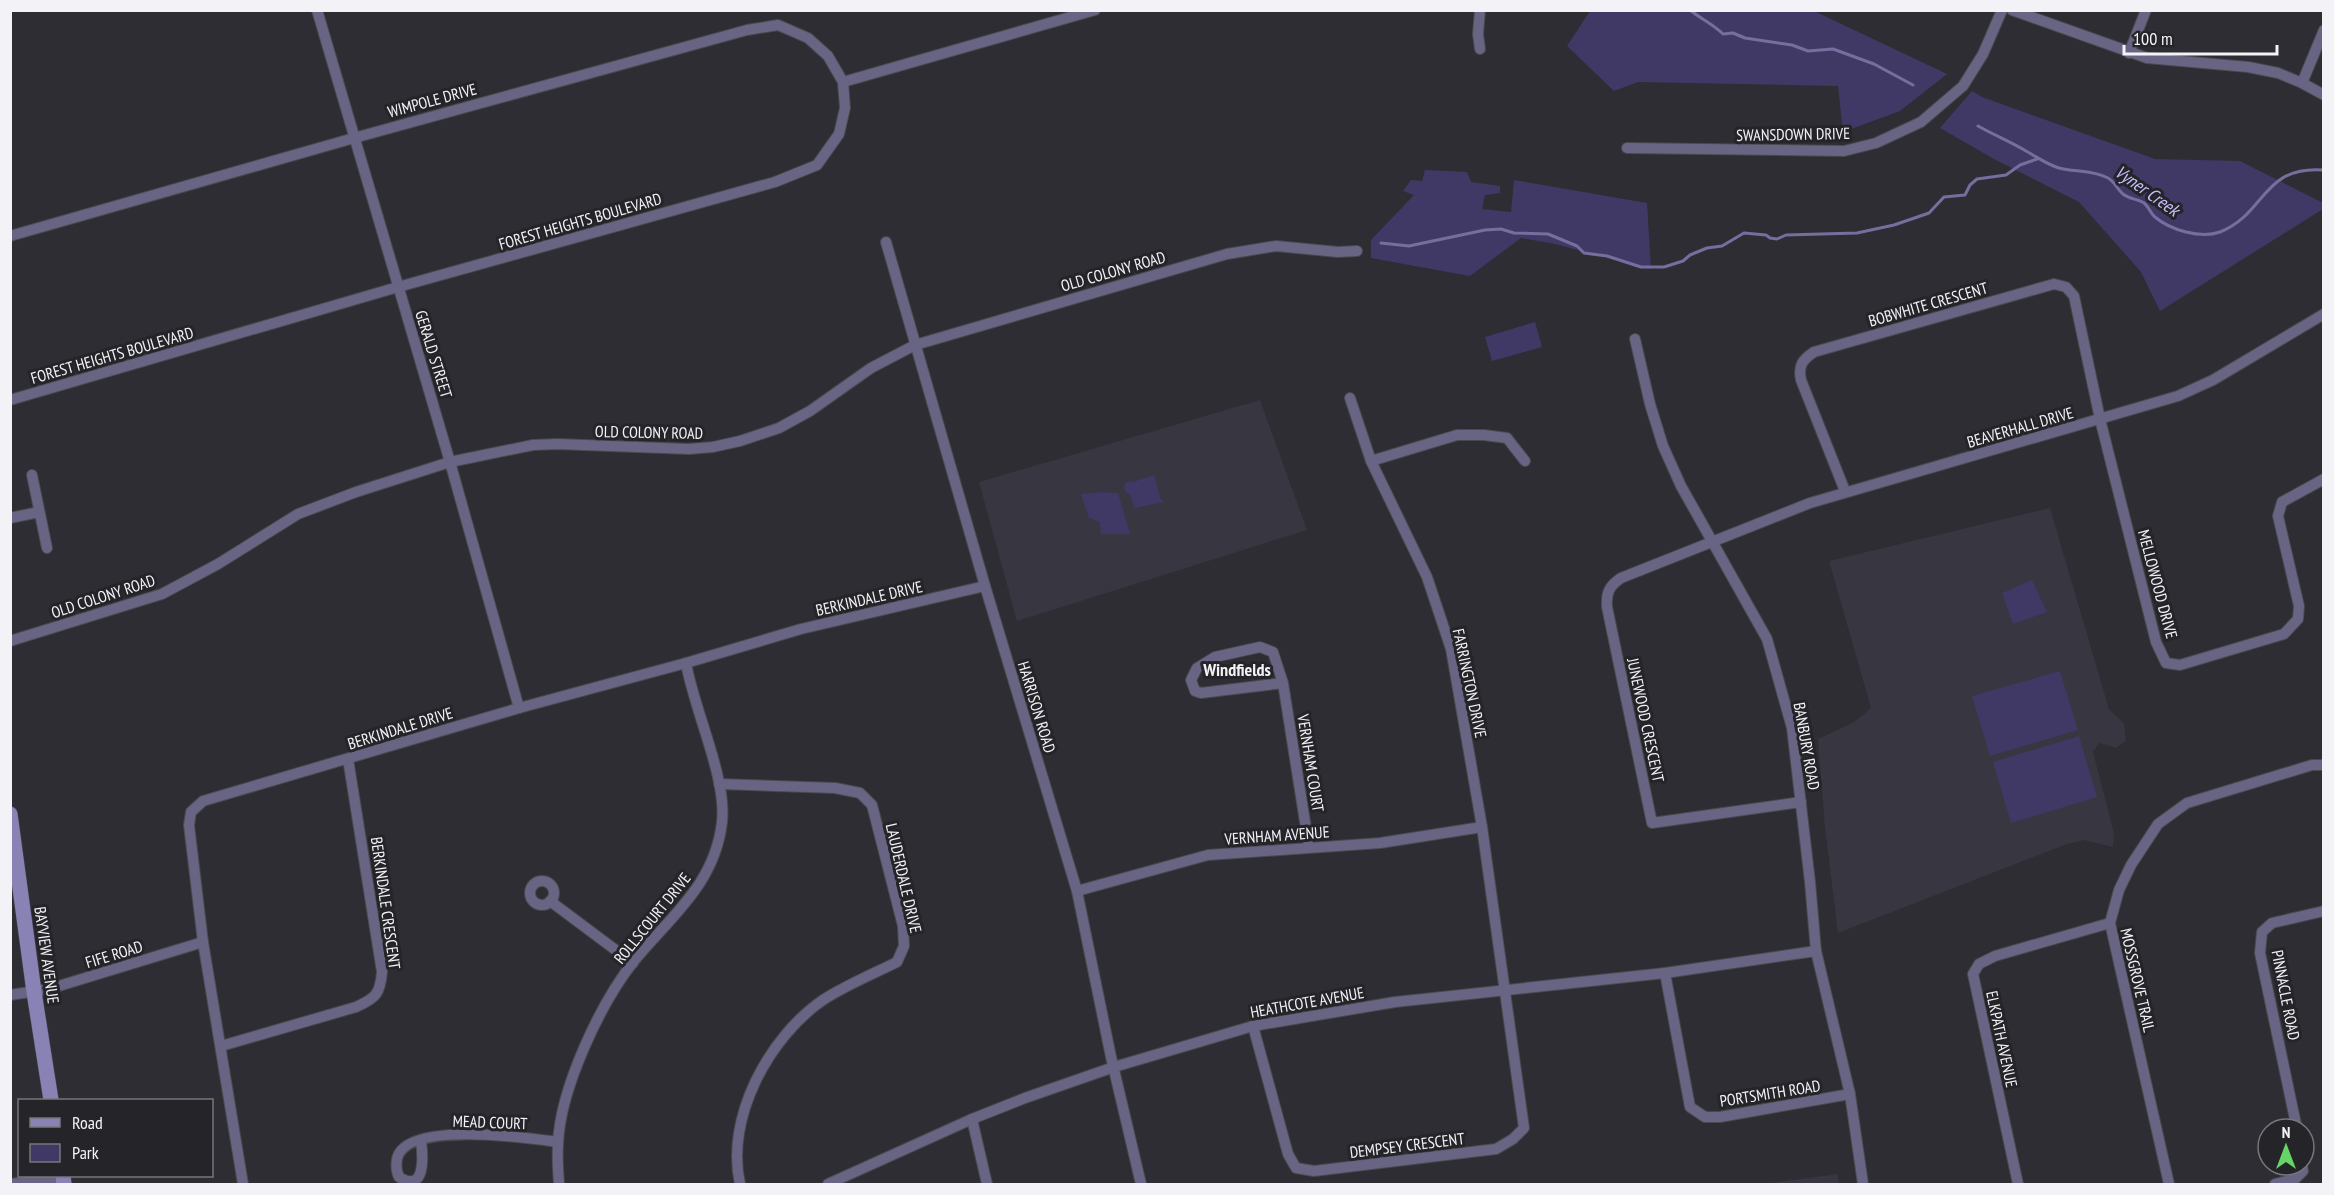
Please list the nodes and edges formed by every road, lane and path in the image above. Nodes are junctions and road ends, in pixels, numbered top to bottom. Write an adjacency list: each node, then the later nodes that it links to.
1 (317, 10): 13 (street, GERALD STREET)
2 (1095, 10): 10 (street)
3 (1480, 10): 8 (street)
4 (2002, 10): 14 (street, SWANSDOWN DRIVE)
5 (2012, 10): 9 (street)
6 (2146, 10): 9 (street)
7 (2324, 30): 11 (street)
8 (1480, 50)
9 (2129, 53): 11 (street)
10 (843, 82): 13 (street, WIMPOLE DRIVE); 18 (street, FOREST HEIGHTS BOULEVARD)
11 (2302, 83): 12 (street)
12 (2324, 95)
13 (354, 138): 15 (street, WIMPOLE DRIVE); 18 (street, GERALD STREET)
14 (1627, 148)
15 (10, 236)
16 (886, 242): 21 (street, HARRISON ROAD)
17 (1357, 251): 21 (street, OLD COLONY ROAD)
18 (398, 287): 23 (street, FOREST HEIGHTS BOULEVARD); 27 (street, GERALD STREET)
19 (2324, 314): 24 (street, BEAVERHALL DRIVE)
20 (1635, 339): 33 (street, BANBURY ROAD)
21 (915, 345): 27 (street, OLD COLONY ROAD); 35 (street, HARRISON ROAD)
22 (1350, 398): 25 (street, FARRINGTON DRIVE)
23 (10, 400)
24 (2100, 419): 29 (street, MELLOWOOD DRIVE); 30 (street, BEAVERHALL DRIVE); 30 (street, BOBWHITE CRESCENT)
25 (1371, 461): 26 (street); 45 (street, FARRINGTON DRIVE)
26 (1525, 461)
27 (450, 462): 36 (street, OLD COLONY ROAD); 39 (street, GERALD STREET)
28 (32, 475): 31 (street)
29 (2324, 479)
30 (1845, 491): 33 (street, BEAVERHALL DRIVE)
31 (39, 512): 32 (street); 34 (street)
32 (10, 518)
33 (1713, 541): 43 (street, BANBURY ROAD); 43 (street, JUNEWOOD CRESCENT)
34 (47, 548)
35 (985, 586): 37 (street, BERKINDALE DRIVE); 47 (street, HARRISON ROAD)
36 (10, 641)
37 (687, 663): 39 (street, BERKINDALE DRIVE); 42 (street, ROLLSCOURT DRIVE)
38 (1283, 683): 38 (street, VERNHAM COURT); 46 (street, VERNHAM COURT)
39 (519, 708): 40 (street, BERKINDALE DRIVE)
40 (348, 759): 51 (street, BERKINDALE DRIVE); 59 (street, BERKINDALE CRESCENT)
41 (2324, 765): 50 (street, MOSSGROVE TRAIL)
42 (719, 784): 53 (street, ROLLSCOURT DRIVE); 72 (street, LAUDERDALE DRIVE)
43 (1801, 802): 52 (street, BANBURY ROAD)
44 (10, 814): 56 (main road, BAYVIEW AVENUE)
45 (1482, 827): 46 (street, VERNHAM AVENUE); 55 (street, FARRINGTON DRIVE)
46 (1309, 847): 47 (street, VERNHAM AVENUE)
47 (1077, 891): 60 (street, HARRISON ROAD)
48 (550, 902): 53 (street)
49 (2324, 911): 63 (street, PINNACLE ROAD)
50 (2109, 923): 77 (street, ELKPATH AVENUE); 78 (street, MOSSGROVE TRAIL)
51 (203, 942): 56 (street, FIFE ROAD); 59 (street, BERKINDALE DRIVE)
52 (1816, 951): 54 (street, HEATHCOTE AVENUE); 61 (street, BANBURY ROAD)
53 (633, 963): 66 (street, ROLLSCOURT DRIVE)
54 (1665, 973): 55 (street, HEATHCOTE AVENUE); 61 (street, PORTSMITH ROAD)
55 (1504, 991): 58 (street, HEATHCOTE AVENUE); 58 (street, DEMPSEY CRESCENT)
56 (34, 992): 57 (street, FIFE ROAD); 62 (main road, BAYVIEW AVENUE)
57 (10, 995)
58 (1253, 1026): 60 (street, HEATHCOTE AVENUE)
59 (221, 1046): 70 (street, BERKINDALE DRIVE)
60 (1114, 1067): 64 (street, HEATHCOTE AVENUE); 75 (street, HARRISON ROAD)
61 (1850, 1094): 76 (street, BANBURY ROAD)
62 (51, 1099)
63 (2294, 1117)
64 (972, 1119): 73 (street, HEATHCOTE AVENUE); 74 (street)
65 (421, 1141): 66 (street, MEAD COURT)
66 (558, 1142): 71 (street, ROLLSCOURT DRIVE)
67 (2297, 1177): 79 (street)
68 (63, 1179): 69 (street)
69 (11, 1185)
70 (243, 1185)
71 (559, 1185)
72 (740, 1185)
73 (828, 1185)
74 (987, 1185)
75 (1141, 1185)
76 (1863, 1185)
77 (2018, 1185)
78 (2169, 1185)
79 (2275, 1185)

